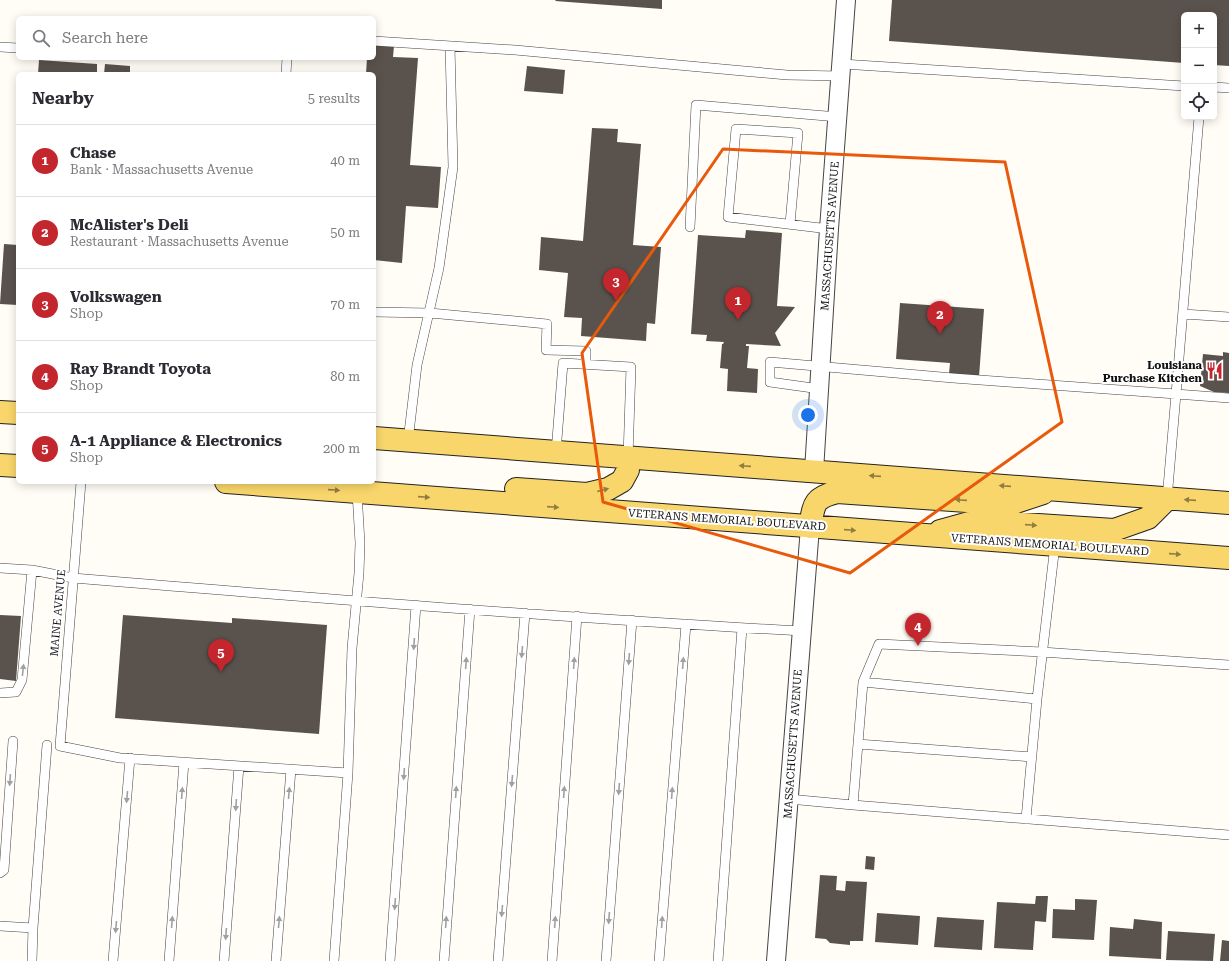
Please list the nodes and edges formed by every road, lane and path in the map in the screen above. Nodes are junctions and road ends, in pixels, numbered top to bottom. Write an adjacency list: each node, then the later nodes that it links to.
1 (846, 0): 7 (street, MASSACHUSETTS AVENUE)
2 (376, 41): 3 (lane)
3 (450, 46): 7 (lane); 18 (lane)
4 (0, 47): 5 (lane)
5 (16, 48)
6 (287, 60): 8 (lane)
7 (841, 70): 9 (lane); 12 (street, MASSACHUSETTS AVENUE)
8 (286, 72)
9 (1181, 86)
10 (1217, 87): 11 (lane)
11 (1229, 88)
12 (838, 117): 15 (lane); 16 (street, MASSACHUSETTS AVENUE)
13 (1199, 120): 19 (lane)
14 (790, 224): 14 (lane); 16 (lane)
15 (690, 227)
16 (829, 229): 22 (street, MASSACHUSETTS AVENUE)
17 (376, 312): 18 (lane)
18 (430, 313): 21 (lane); 29 (lane)
19 (1183, 314): 20 (lane); 24 (lane)
20 (1229, 317)
21 (586, 364): 30 (lane); 31 (lane)
22 (822, 366): 23 (street, MASSACHUSETTS AVENUE); 23 (lane); 24 (lane)
23 (820, 389): 34 (street, MASSACHUSETTS AVENUE)
24 (1176, 394): 25 (lane); 39 (lane)
25 (1229, 398)
26 (0, 412): 27 (main road)
27 (16, 413)
28 (376, 438): 29 (main road)
29 (408, 441): 30 (main road)
30 (556, 452): 31 (main road)
31 (628, 457): 34 (main road, one-way to 31); 38 (main road, one-way to 31)
32 (0, 465): 33 (main road)
33 (16, 466)
34 (814, 471): 37 (main road, one-way to 34)
35 (81, 484): 47 (lane, MAINE AVENUE)
36 (252, 484): 38 (main road, VETERANS MEMORIAL BOULEVARD, one-way to 38)
37 (1054, 490): 39 (main road); 41 (main road, one-way to 41)
38 (357, 492): 41 (main road, VETERANS MEMORIAL BOULEVARD, one-way to 41); 48 (lane)
39 (1167, 499): 40 (main road, one-way to 39); 42 (main road, one-way to 39)
40 (1229, 503)
41 (810, 527): 42 (main road, VETERANS MEMORIAL BOULEVARD, one-way to 42); 56 (street, MASSACHUSETTS AVENUE)
42 (924, 535): 43 (main road, VETERANS MEMORIAL BOULEVARD)
43 (1055, 545): 44 (main road, VETERANS MEMORIAL BOULEVARD, one-way to 44); 57 (lane)
44 (1229, 558)
45 (0, 568): 46 (lane)
46 (32, 570): 47 (lane); 60 (lane, one-way to 46)
47 (73, 578): 48 (lane); 66 (lane, MAINE AVENUE)
48 (356, 601): 49 (lane); 70 (lane)
49 (416, 605): 50 (lane); 84 (lane, one-way to 84)
50 (470, 609): 51 (lane); 85 (lane, one-way to 50)
51 (525, 613): 52 (lane); 86 (lane, one-way to 86)
52 (577, 616): 53 (lane); 87 (lane, one-way to 52)
53 (632, 620): 54 (lane); 88 (lane, one-way to 88)
54 (686, 624): 55 (lane); 89 (lane, one-way to 54)
55 (742, 628): 56 (lane); 90 (lane)
56 (802, 631): 71 (street, MASSACHUSETTS AVENUE)
57 (1042, 652): 58 (lane); 59 (lane); 61 (lane)
58 (1229, 665)
59 (863, 682): 61 (lane); 63 (lane)
60 (0, 693)
61 (1037, 699): 65 (lane)
62 (13, 741): 75 (lane, one-way to 75)
63 (858, 744): 65 (lane); 72 (lane)
64 (47, 745): 77 (lane)
65 (1032, 757): 73 (lane)
66 (130, 758): 67 (lane); 79 (lane, one-way to 79)
67 (184, 762): 68 (lane); 80 (lane, one-way to 67)
68 (239, 766): 69 (lane); 81 (lane, one-way to 81)
69 (291, 769): 70 (lane); 82 (lane, one-way to 69)
70 (348, 773): 83 (lane)
71 (789, 799): 72 (lane); 91 (street, MASSACHUSETTS AVENUE)
72 (853, 805): 73 (lane)
73 (1026, 819): 74 (lane)
74 (1229, 835)
75 (0, 873)
76 (0, 926): 77 (lane)
77 (34, 928): 78 (lane)
78 (32, 961)
79 (113, 961)
80 (169, 961)
81 (224, 961)
82 (276, 961)
83 (334, 961)
84 (390, 961)
85 (444, 961)
86 (498, 961)
87 (552, 961)
88 (606, 961)
89 (659, 961)
90 (718, 961)
91 (776, 961)

